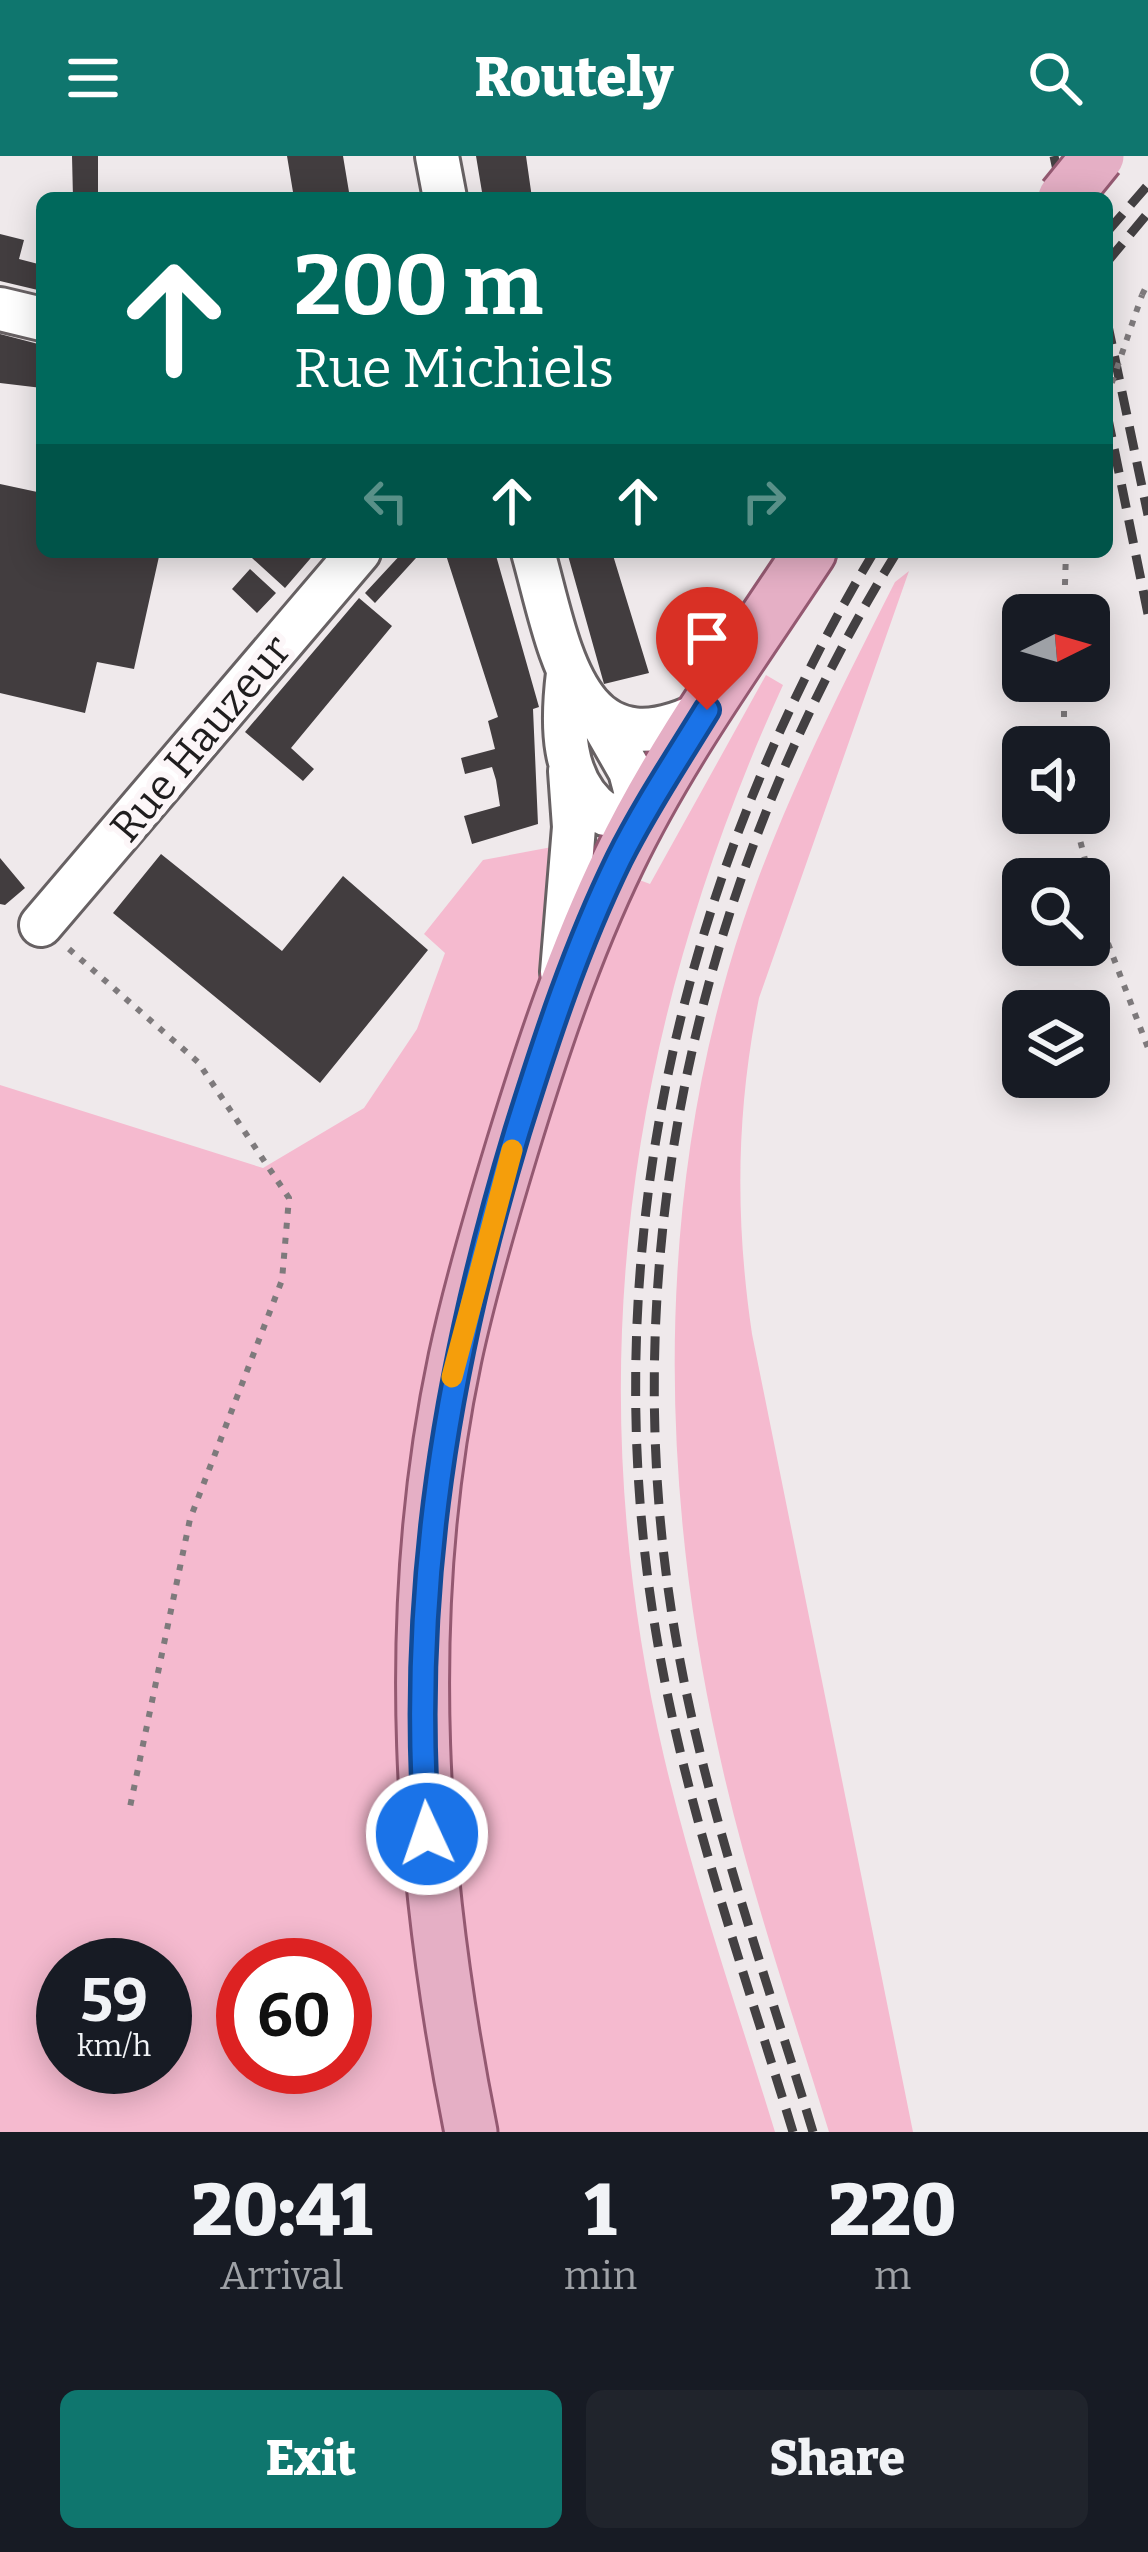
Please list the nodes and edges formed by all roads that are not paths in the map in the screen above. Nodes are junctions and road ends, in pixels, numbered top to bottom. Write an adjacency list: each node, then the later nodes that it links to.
1 (437, 156): 3 (street)
2 (1099, 156): 4 (main road, bridge)
3 (444, 192)
4 (1069, 192)
5 (0, 309): 6 (street)
6 (36, 318)
7 (354, 558): 15 (street, Rue Hauzeur)
8 (535, 558): 10 (street)
9 (806, 558): 11 (main road)
10 (568, 674): 12 (street); 13 (street)
11 (707, 710): 12 (street); 14 (main road)
12 (598, 715): 14 (street)
13 (569, 758): 14 (street); 16 (street)
14 (642, 816): 16 (main road)
15 (41, 925)
16 (561, 997): 17 (main road)
17 (471, 2132)

